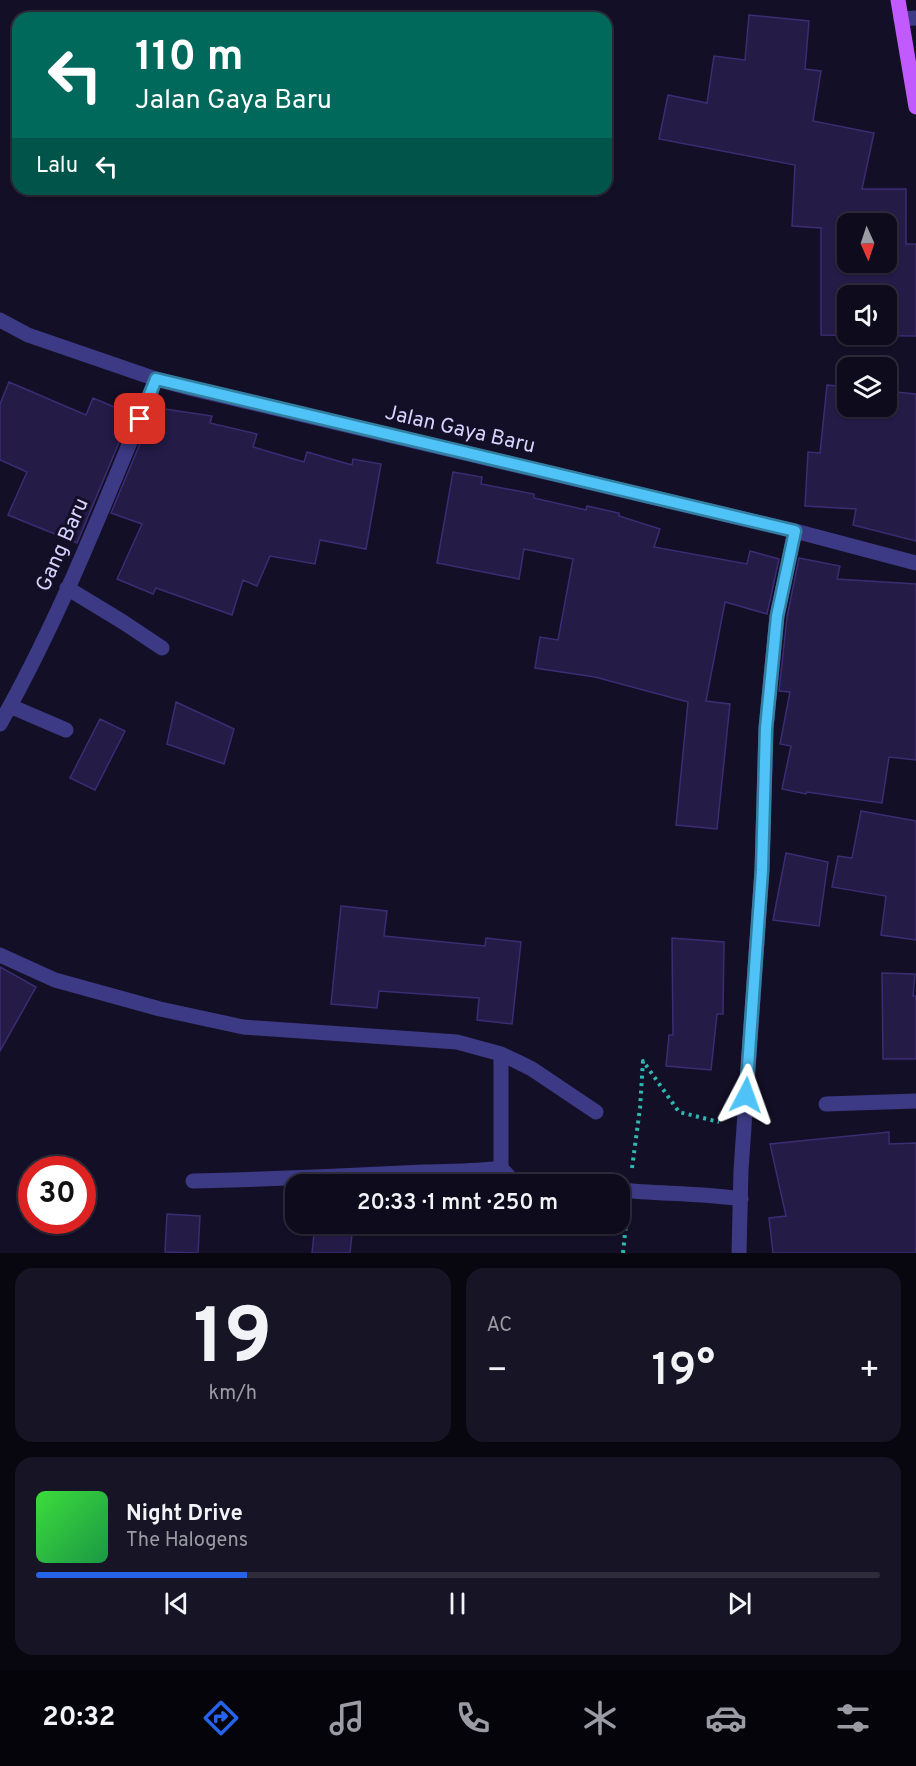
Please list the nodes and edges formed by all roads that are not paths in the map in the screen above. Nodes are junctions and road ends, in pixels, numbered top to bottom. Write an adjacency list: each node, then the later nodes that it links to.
1 (898, 0): 2 (main road)
2 (909, 18): 3 (main road)
3 (916, 107)
4 (0, 320): 5 (street, Jalan Gaya Baru)
5 (156, 379): 6 (street, Jalan Gaya Baru); 8 (street, Gang Baru)
6 (795, 531): 7 (street, Jalan Gaya Baru); 22 (street)
7 (916, 563)
8 (68, 588): 9 (street); 10 (street, Gang Baru)
9 (162, 648)
10 (10, 706): 11 (street, Gang Baru); 12 (street)
11 (0, 724)
12 (66, 730)
13 (0, 955): 14 (street)
14 (501, 1054): 17 (street); 18 (street)
15 (916, 1101): 16 (street)
16 (826, 1104)
17 (596, 1112)
18 (501, 1168): 19 (street); 20 (street)
19 (507, 1174)
20 (193, 1181)
21 (630, 1190): 22 (street)
22 (741, 1199): 23 (street)
23 (739, 1253)

